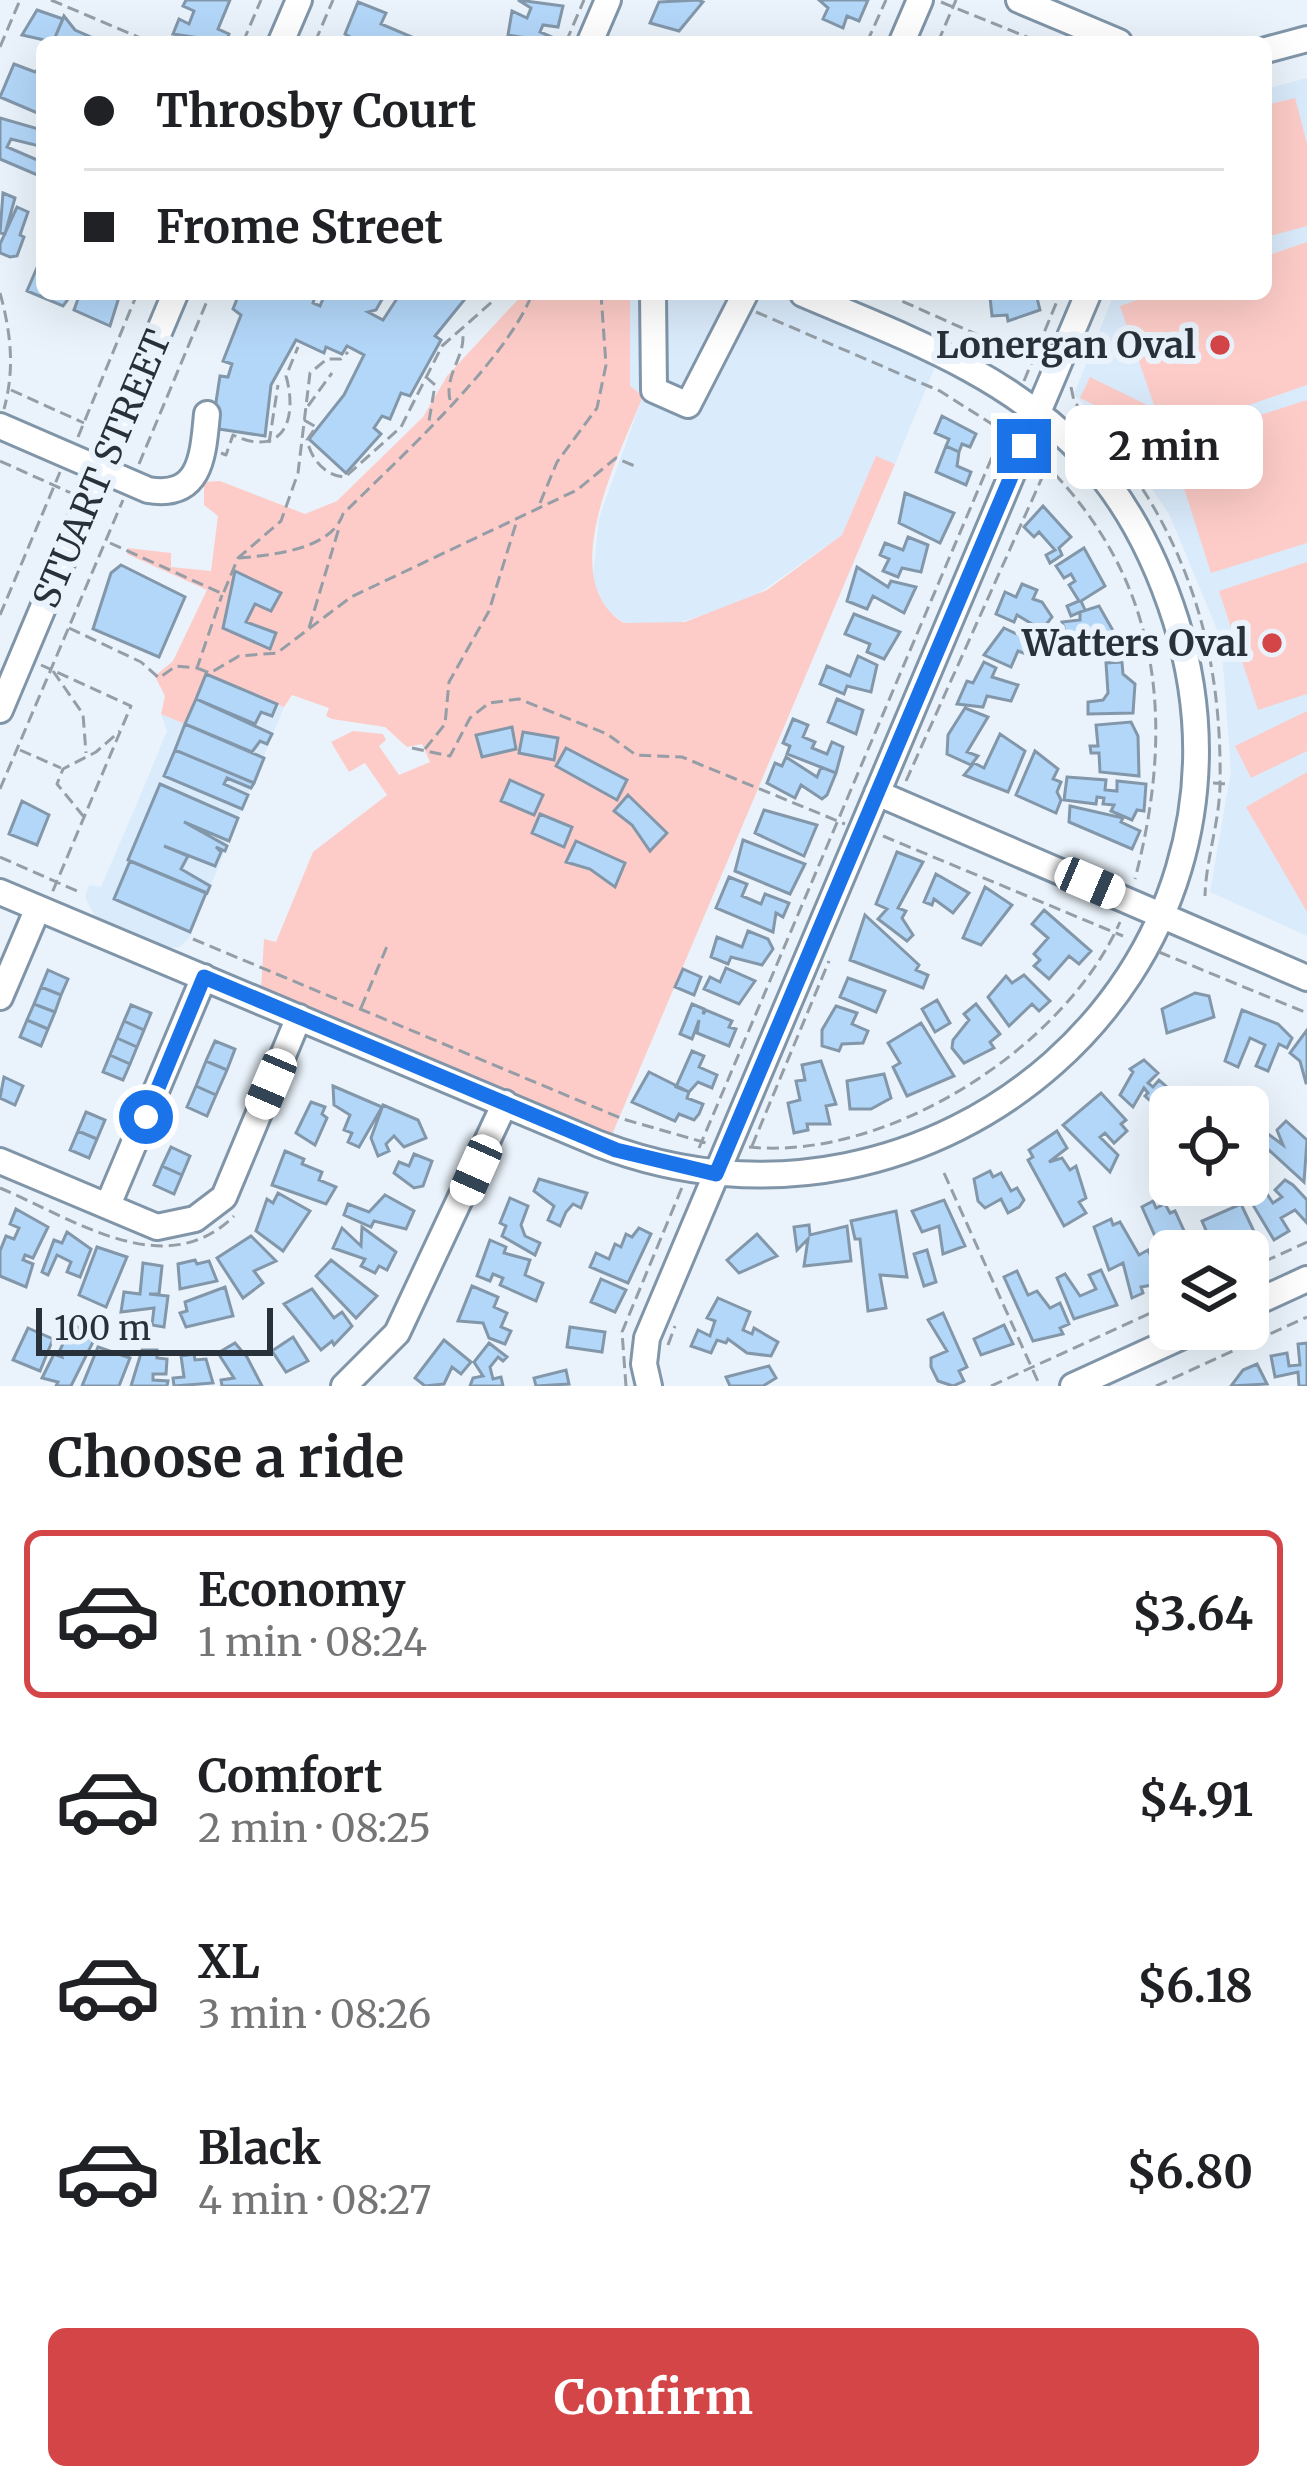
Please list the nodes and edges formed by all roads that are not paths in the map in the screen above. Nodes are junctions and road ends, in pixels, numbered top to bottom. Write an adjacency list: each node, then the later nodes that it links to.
1 (299, 0): 5 (street)
2 (608, 0): 6 (street)
3 (920, 0): 7 (street)
4 (1019, 0): 8 (street)
5 (284, 36)
6 (593, 36)
7 (905, 36)
8 (1105, 36)
9 (1307, 39): 10 (street)
10 (1272, 48)
11 (172, 300): 19 (street, STUART STREET)
12 (653, 300): 13 (street)
13 (742, 300)
14 (817, 300): 16 (street)
15 (1085, 300): 16 (street)
16 (1038, 413): 21 (street); 24 (street)
17 (207, 414): 19 (street)
18 (0, 424): 19 (street)
19 (102, 467): 20 (street, STUART STREET)
20 (0, 710)
21 (887, 797): 24 (street); 31 (street)
22 (0, 892): 23 (street)
23 (41, 909): 25 (street); 27 (street)
24 (1161, 914): 26 (street); 31 (street)
25 (204, 977): 28 (street); 32 (street)
26 (1307, 978)
27 (0, 998)
28 (298, 1017): 29 (street); 32 (street)
29 (505, 1103): 31 (street); 36 (street)
30 (0, 1161): 32 (street)
31 (728, 1175): 37 (street)
32 (108, 1205)
33 (1307, 1280): 34 (street)
34 (1269, 1297)
35 (1152, 1350): 38 (street)
36 (360, 1382)
37 (649, 1386)
38 (1073, 1386)

